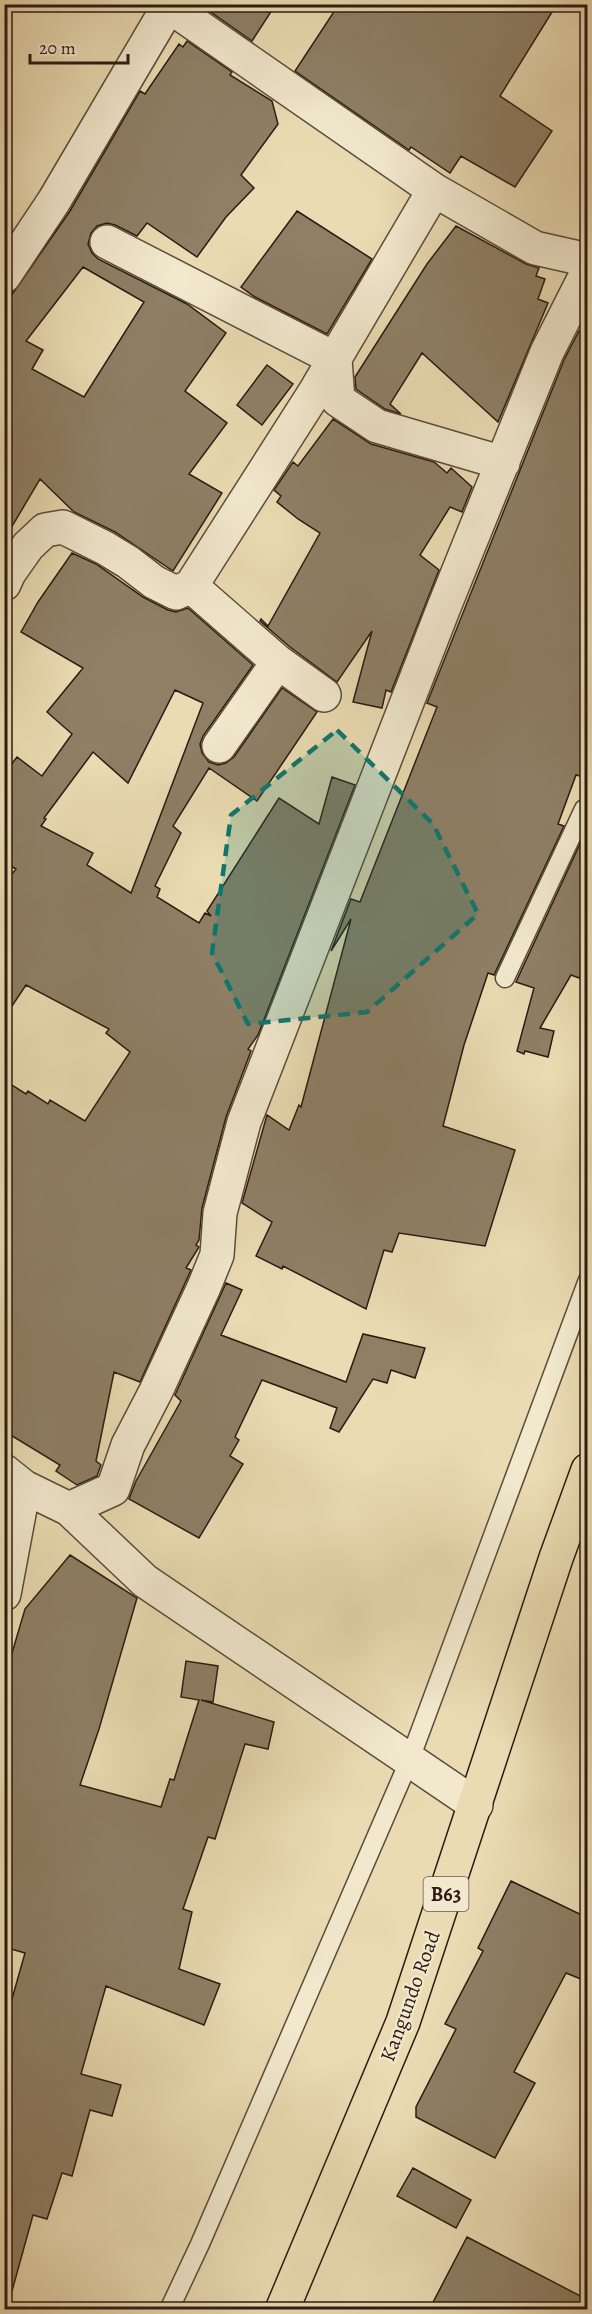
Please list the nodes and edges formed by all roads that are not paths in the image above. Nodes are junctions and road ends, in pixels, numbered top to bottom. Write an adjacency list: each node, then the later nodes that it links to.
1 (168, 6): 2 (street); 6 (street)
2 (434, 190): 4 (street); 7 (street)
3 (107, 242): 7 (street)
4 (588, 260)
5 (588, 270): 8 (street)
6 (4, 276)
7 (335, 359): 8 (street); 10 (street)
8 (503, 463): 19 (street)
9 (4, 585): 10 (street)
10 (191, 586): 11 (street)
11 (278, 663): 12 (street); 13 (street)
12 (324, 695)
13 (219, 746)
14 (588, 807): 15 (lane)
15 (505, 978)
16 (588, 1280): 21 (lane)
17 (588, 1470): 22 (highway, Kangundo Road / B63)
18 (14, 1479): 19 (street); 20 (street)
19 (69, 1509): 21 (street)
20 (4, 1594)
21 (410, 1760): 22 (street); 23 (lane)
22 (476, 1805): 24 (highway, Kangundo Road / B63)
23 (169, 2310)
24 (282, 2310)

